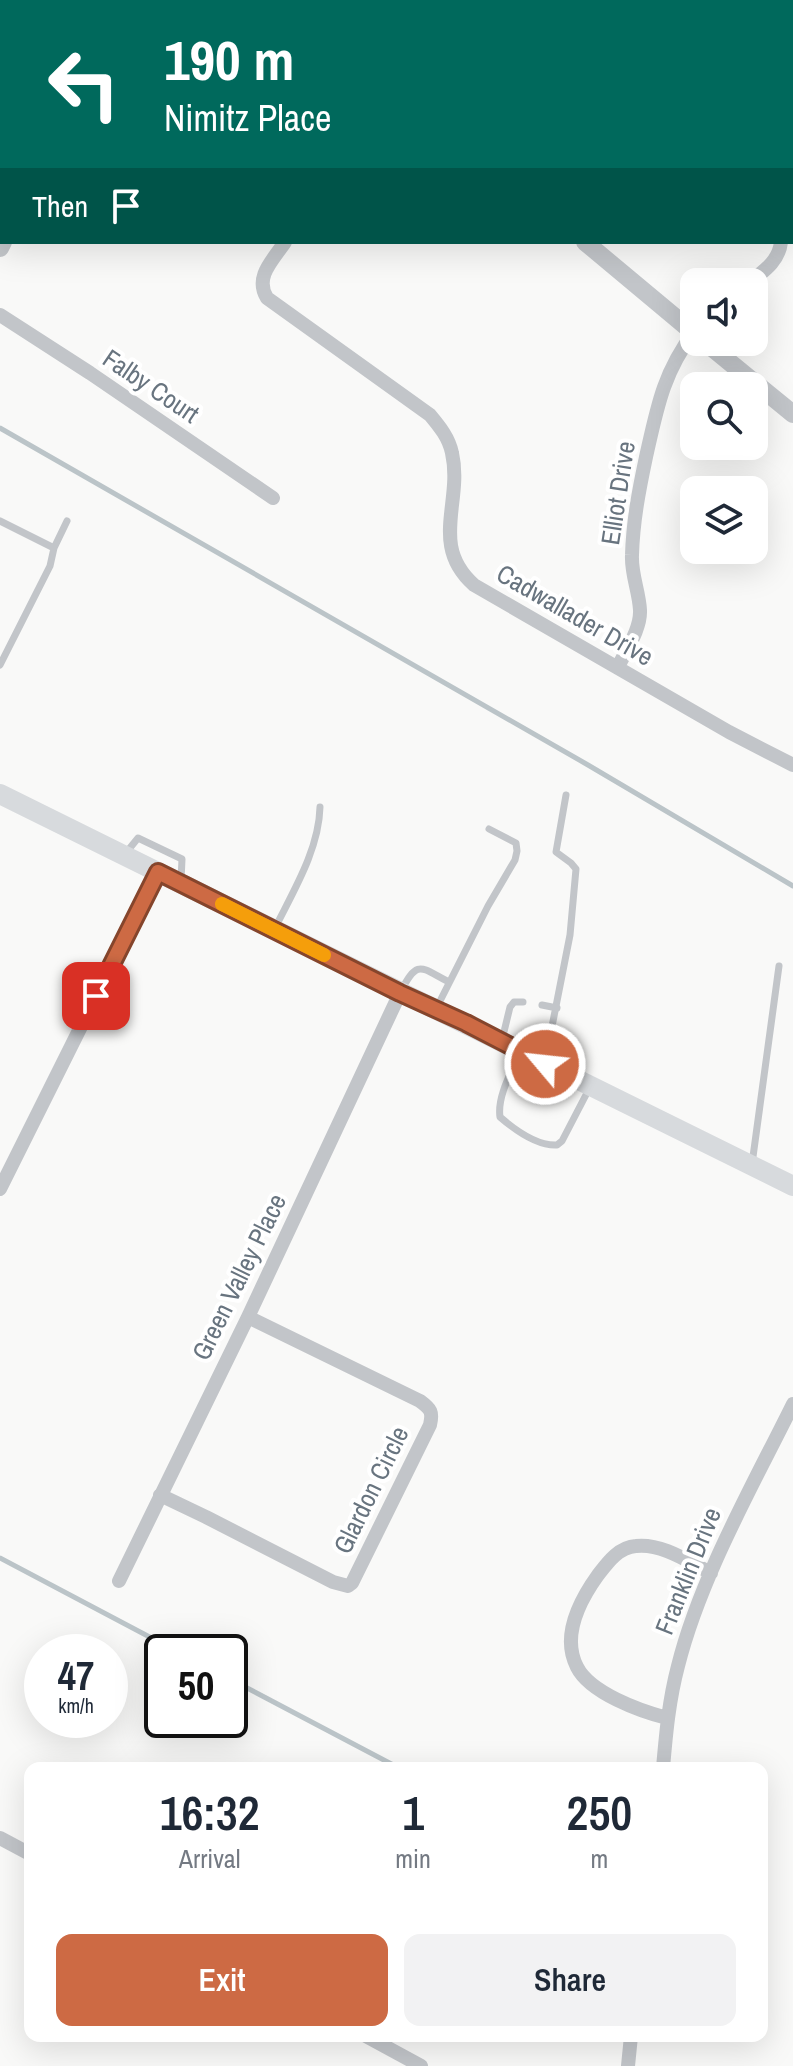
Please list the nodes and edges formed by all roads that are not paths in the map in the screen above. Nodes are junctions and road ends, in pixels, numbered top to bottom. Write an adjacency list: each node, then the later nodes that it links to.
1 (284, 244): 15 (street, Cadwallader Drive)
2 (587, 244): 6 (street)
3 (780, 244): 4 (street)
4 (768, 268)
5 (0, 315): 10 (street, Falby Court)
6 (680, 321)
7 (680, 353): 15 (street, Elliot Drive)
8 (722, 356): 9 (street)
9 (793, 414)
10 (273, 498)
11 (0, 521): 13 (lane)
12 (67, 521): 13 (lane)
13 (54, 548): 14 (lane)
14 (0, 665)
15 (618, 667): 16 (street, Cadwallader Drive)
16 (793, 765)
17 (0, 794): 21 (main road)
18 (566, 795): 30 (lane)
19 (320, 807): 24 (lane)
20 (489, 829): 26 (lane)
21 (124, 855): 22 (main road); 23 (lane)
22 (158, 872): 23 (main road); 38 (street)
23 (181, 883): 24 (main road)
24 (274, 930): 27 (main road)
25 (779, 966): 36 (lane)
26 (449, 982): 27 (lane); 31 (lane)
27 (400, 993): 31 (main road); 39 (street, Green Valley Place)
28 (523, 1002): 32 (lane)
29 (542, 1005): 30 (lane)
30 (557, 1008): 34 (lane)
31 (436, 1009): 32 (main road)
32 (502, 1042): 33 (main road)
33 (521, 1052): 34 (main road); 35 (lane)
34 (545, 1064): 35 (main road)
35 (591, 1087): 36 (main road)
36 (752, 1166): 37 (main road)
37 (793, 1186)
38 (0, 1189)
39 (248, 1317): 41 (street, Green Valley Place); 41 (street, Glardon Circle)
40 (793, 1404): 42 (street, Franklin Drive)
41 (160, 1495): 43 (street, Green Valley Place)
42 (711, 1573): 44 (street, Franklin Drive); 44 (street)
43 (119, 1581)
44 (667, 1718): 45 (street, Franklin Drive)
45 (663, 1762)
46 (0, 1838): 47 (street)
47 (24, 1851)
48 (377, 2042): 50 (street)
49 (630, 2042): 51 (street)
50 (421, 2066)
51 (628, 2066)

